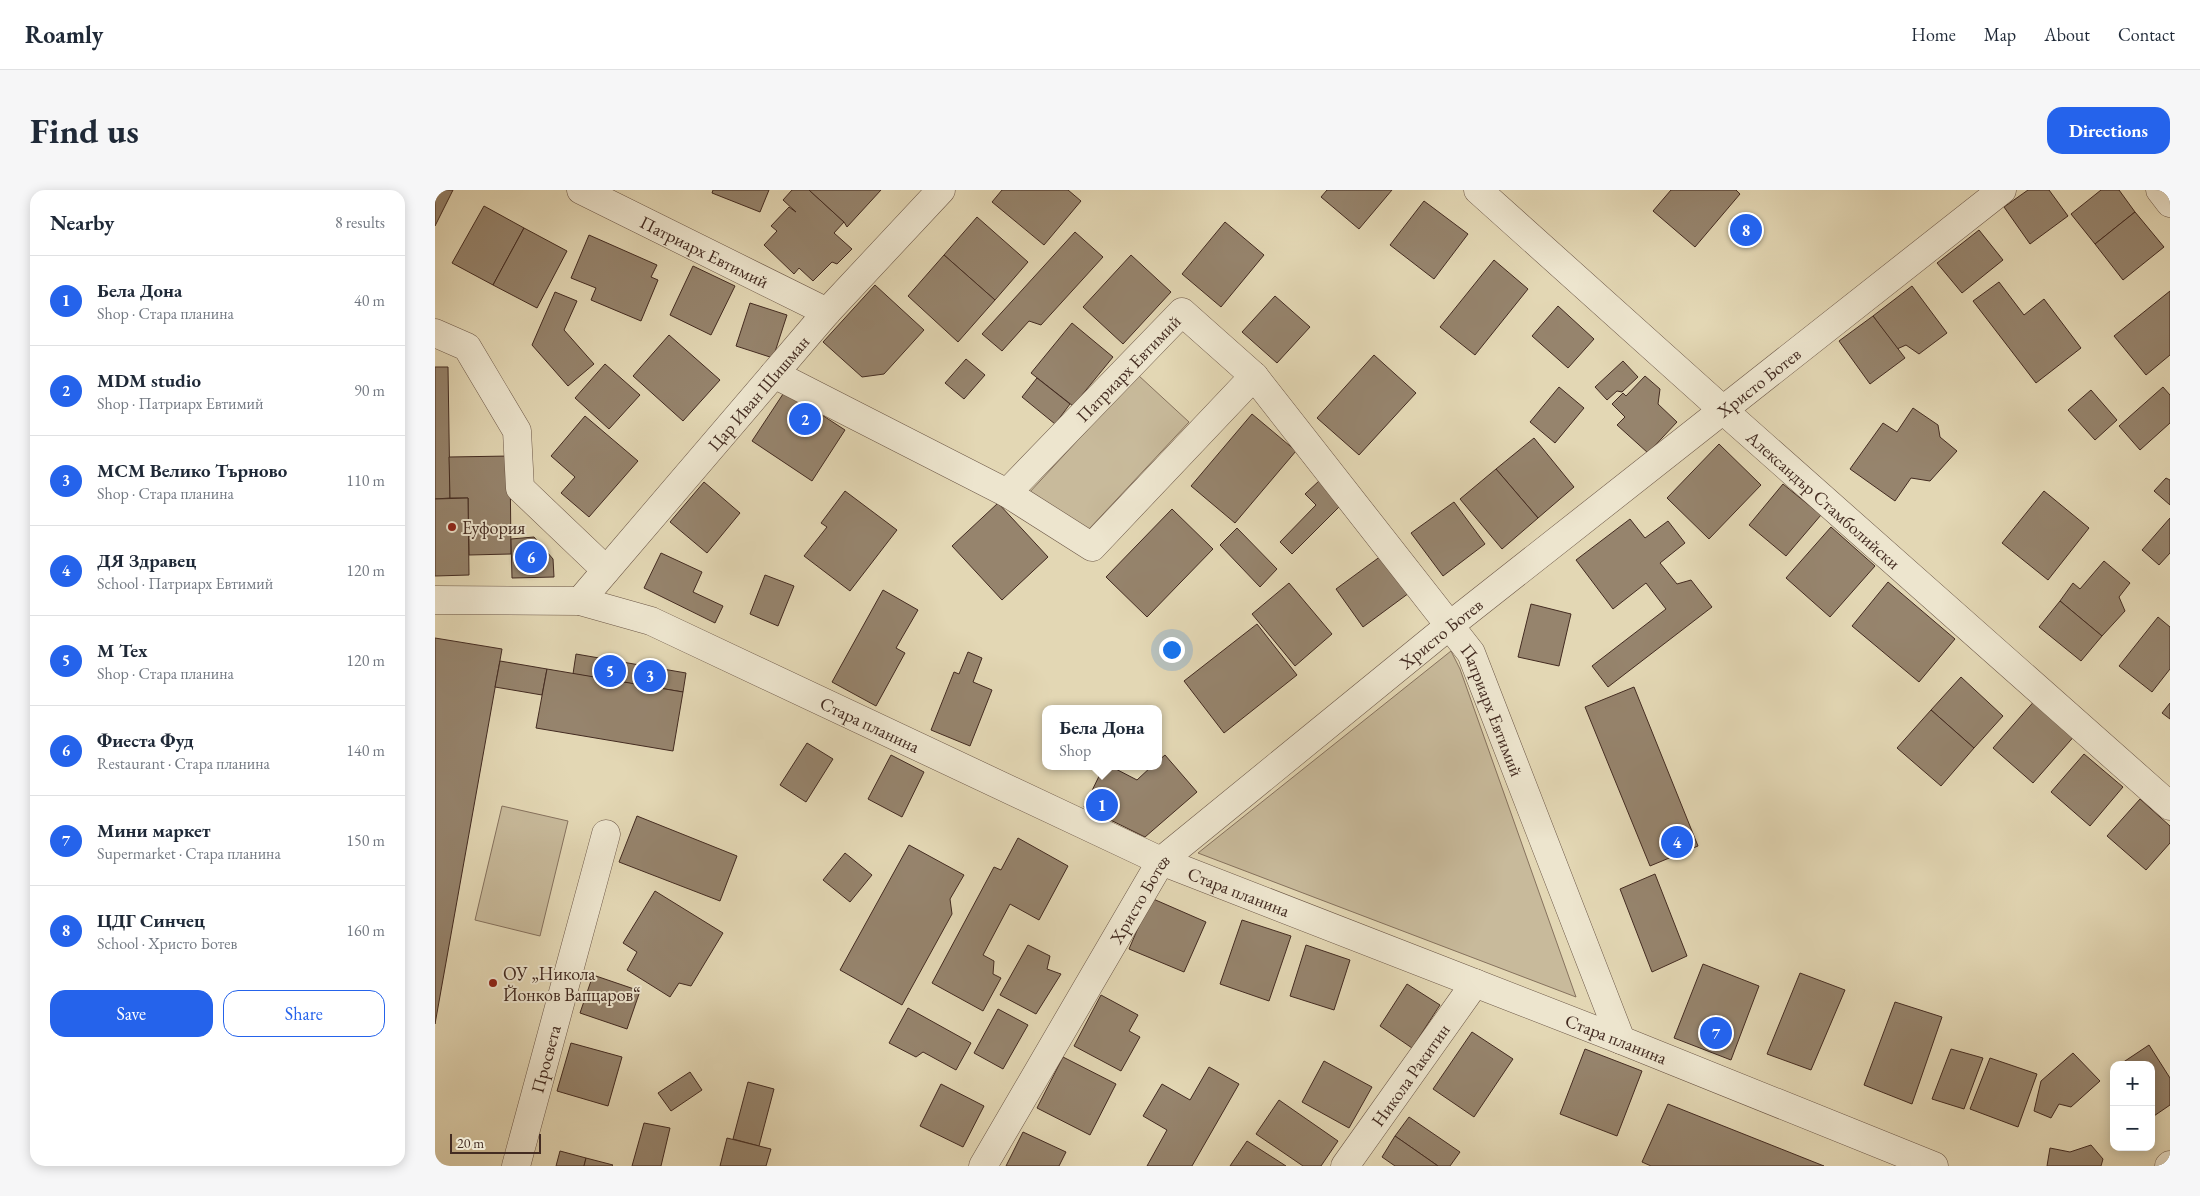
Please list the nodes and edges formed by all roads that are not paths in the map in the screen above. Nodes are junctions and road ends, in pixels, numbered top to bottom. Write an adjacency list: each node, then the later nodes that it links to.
1 (581, 190): 7 (street, Патриарх Евтимий)
2 (941, 190): 7 (street, Цар Иван Шишман)
3 (1478, 190): 11 (street, Александър Стамболийски)
4 (2002, 190): 11 (street, Христо Ботев)
5 (2160, 190): 6 (street)
6 (2170, 203)
7 (827, 312): 9 (street, Цар Иван Шишман)
8 (435, 333): 13 (street)
9 (774, 374): 12 (street); 13 (street, Цар Иван Шишман)
10 (1254, 376): 12 (street); 12 (street, Патриарх Евтимий); 16 (street, Патриарх Евтимий)
11 (1723, 410): 16 (street, Христо Ботев); 17 (street, Александър Стамболийски)
12 (1007, 494)
13 (606, 570): 15 (street, Цар Иван Шишман)
14 (435, 600): 15 (street, Стара планина)
15 (580, 601): 19 (street, Стара планина)
16 (1449, 626): 19 (street, Христо Ботев); 21 (street, Патриарх Евтимий)
17 (2170, 806)
18 (606, 834): 22 (street, Просвета)
19 (1161, 861): 20 (street, Стара планина); 23 (street, Христо Ботев)
20 (1475, 983): 21 (street, Стара планина); 24 (street, Никола Ракитин)
21 (1621, 1040): 25 (street, Стара планина)
22 (516, 1166)
23 (983, 1166)
24 (1345, 1166)
25 (1934, 1166)

